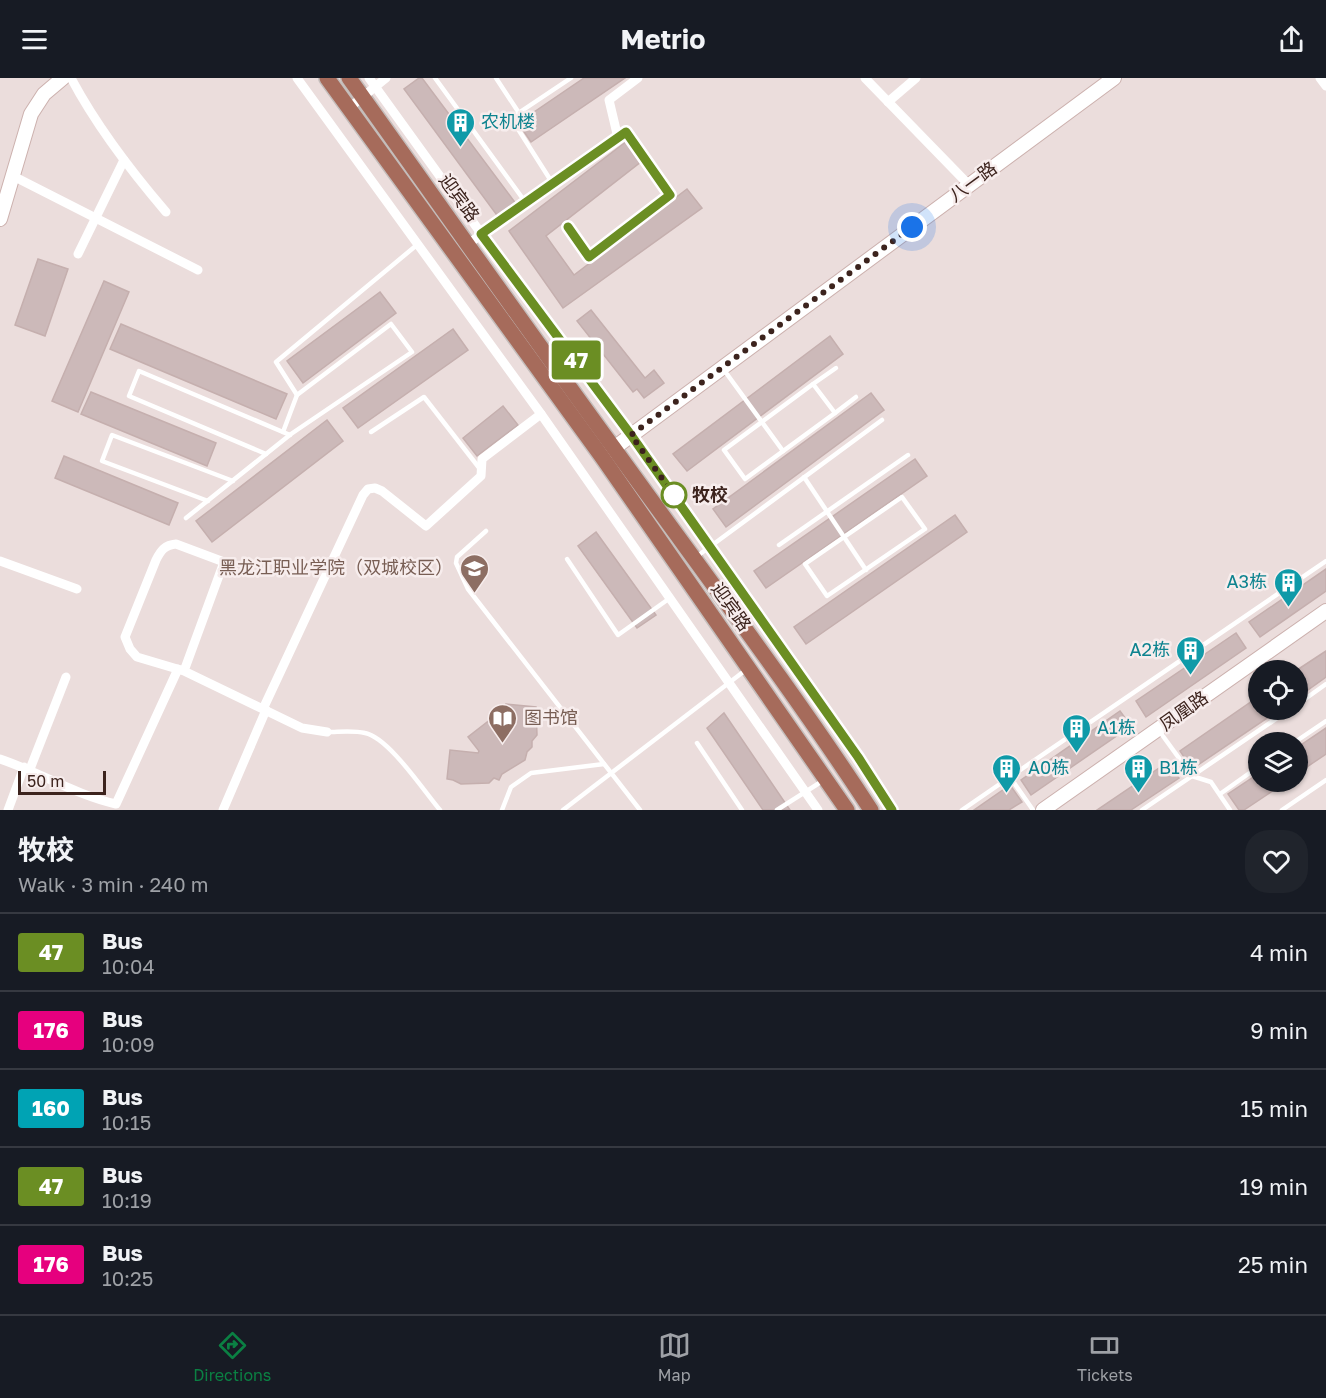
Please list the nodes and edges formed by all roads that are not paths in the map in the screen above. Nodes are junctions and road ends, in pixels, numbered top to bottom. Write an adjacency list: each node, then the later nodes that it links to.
1 (63, 78): 24 (street)
2 (71, 78): 23 (street)
3 (297, 78): 33 (street)
4 (327, 78): 20 (main road, 迎宾路)
5 (349, 78): 18 (main road, 迎宾路)
6 (369, 78): 17 (street)
7 (386, 78): 17 (street)
8 (435, 78): 27 (lane)
9 (496, 78): 21 (lane)
10 (571, 78): 21 (lane)
11 (638, 78): 22 (street)
12 (865, 78): 19 (street)
13 (916, 78): 19 (street)
14 (1114, 78): 26 (street, 八一路)
15 (1320, 78): 16 (street)
16 (1326, 86)
17 (375, 87): 18 (street); 32 (street)
18 (362, 97): 20 (street); 34 (main road, 迎宾路)
19 (888, 102): 26 (street)
20 (348, 108): 51 (main road, 迎宾路)
21 (519, 113): 25 (lane)
22 (618, 138): 25 (street); 31 (lane)
23 (124, 160): 28 (street); 29 (street)
24 (13, 176): 29 (street); 30 (street)
25 (553, 184): 27 (street)
26 (969, 185): 37 (street, 八一路)
27 (526, 203): 32 (street)
28 (166, 212)
29 (95, 217): 35 (street); 36 (street)
30 (0, 219)
31 (568, 227)
32 (481, 234): 34 (street); 49 (street)
33 (418, 244): 40 (lane); 43 (street)
34 (468, 244): 51 (main road, 迎宾路)
35 (78, 254)
36 (198, 270)
37 (722, 367): 45 (lane); 49 (street, 八一路)
38 (836, 368): 39 (lane)
39 (813, 384): 42 (lane); 45 (lane)
40 (297, 395): 46 (lane); 48 (lane)
41 (856, 397): 42 (lane)
42 (834, 413): 50 (lane)
43 (541, 414): 54 (street); 70 (street)
44 (882, 420): 55 (lane)
45 (762, 422): 50 (lane); 50 (lane)
46 (283, 432): 48 (lane); 52 (lane)
47 (371, 432): 54 (lane)
48 (290, 435): 52 (lane)
49 (631, 435): 51 (street, 八一路); 62 (street)
50 (783, 451)
51 (607, 452): 65 (main road, 迎宾路); 72 (main road, 迎宾路)
52 (266, 454): 56 (lane)
53 (908, 455): 58 (lane)
54 (481, 471): 78 (street)
55 (804, 477): 58 (lane); 62 (lane)
56 (233, 481): 57 (lane); 57 (lane)
57 (208, 501): 59 (lane)
58 (827, 512): 61 (lane); 63 (lane)
59 (186, 518)
60 (486, 531): 86 (lane)
61 (844, 537): 68 (lane); 68 (lane); 68 (lane)
62 (709, 545): 65 (lane); 108 (street)
63 (780, 545)
64 (567, 559): 70 (lane)
65 (694, 559): 107 (main road, 迎宾路)
66 (0, 561): 69 (street)
67 (1326, 561): 91 (lane)
68 (866, 570)
69 (77, 589)
70 (670, 598): 75 (street)
71 (1326, 611): 81 (street, 凤凰路)
72 (749, 668): 75 (lane); 92 (main road, 迎宾路)
73 (181, 670): 73 (street); 78 (street); 87 (street)
74 (66, 677): 87 (street)
75 (730, 682): 88 (lane); 94 (street)
76 (1326, 684): 77 (lane)
77 (1308, 697)
78 (264, 709): 82 (street); 98 (street)
79 (1274, 720): 90 (lane)
80 (1326, 721): 83 (lane)
81 (1158, 729): 90 (lane); 111 (street, 凤凰路)
82 (327, 732): 99 (lane)
83 (1308, 733)
84 (697, 742): 103 (lane)
85 (0, 759): 87 (street)
86 (604, 764): 88 (lane); 100 (lane)
87 (27, 768): 97 (street)
88 (612, 773): 101 (lane); 102 (lane)
89 (1248, 774): 95 (lane)
90 (1192, 776): 95 (lane); 112 (lane)
91 (1010, 777): 109 (lane); 110 (lane)
92 (826, 779): 94 (lane); 106 (main road, 迎宾路)
93 (1326, 780): 114 (lane)
94 (805, 792): 104 (lane); 105 (street)
95 (1220, 794): 96 (lane)
96 (1229, 808): 113 (lane)
97 (8, 810)
98 (223, 810)
99 (440, 810)
100 (502, 810)
101 (564, 810)
102 (640, 810)
103 (742, 810)
104 (777, 810)
105 (818, 810)
106 (847, 810)
107 (871, 810)
108 (892, 810)
109 (962, 810)
110 (1033, 810)
111 (1043, 810)
112 (1142, 810)
113 (1220, 810)
114 (1282, 810)

